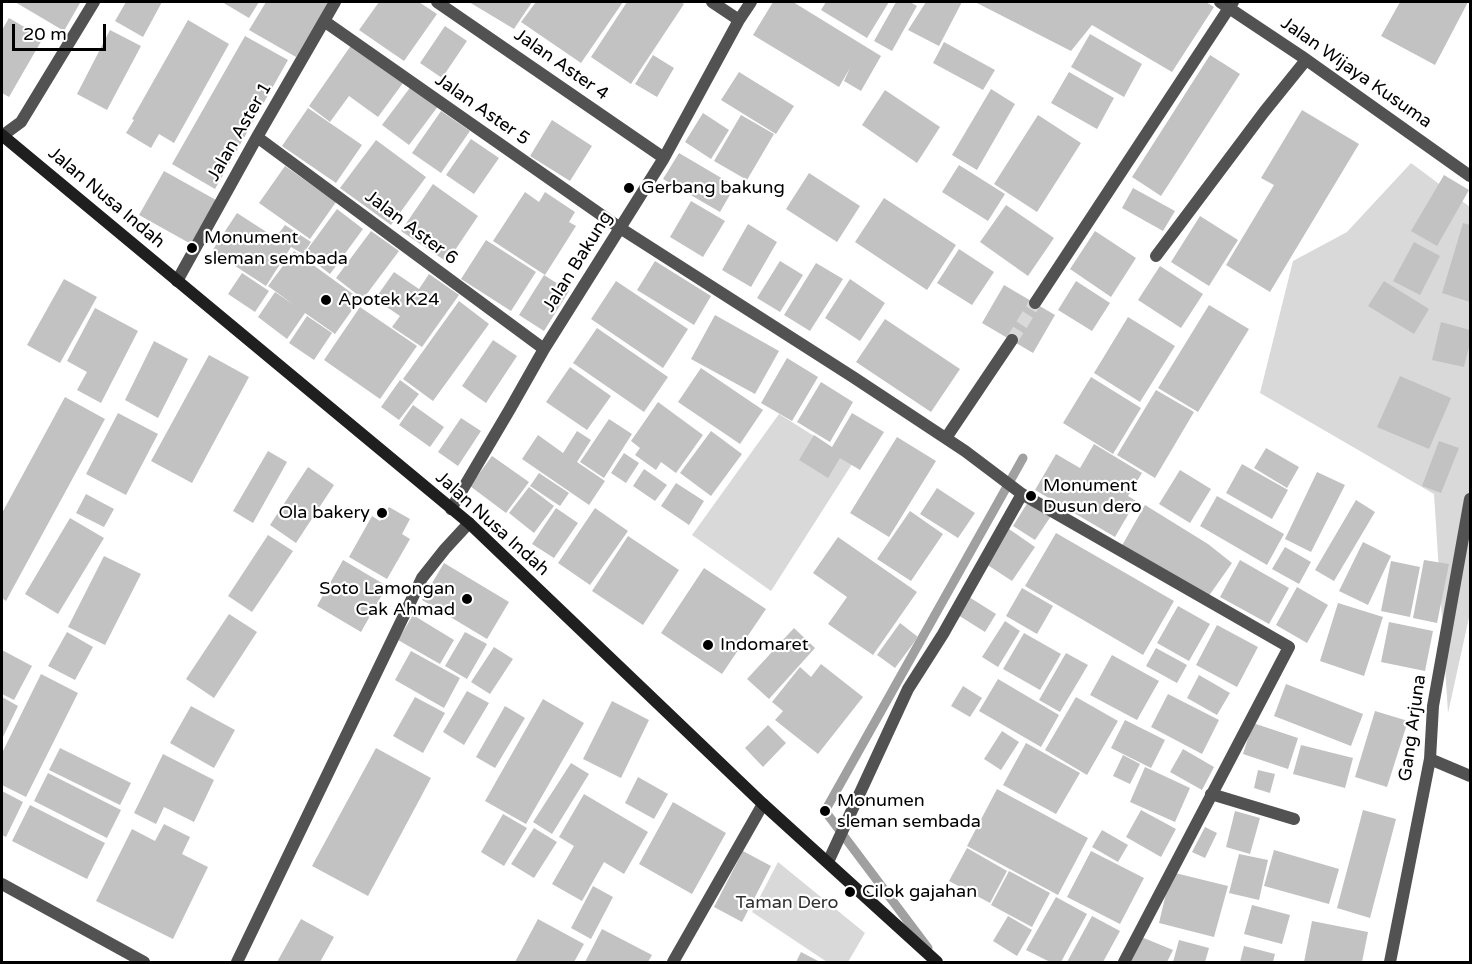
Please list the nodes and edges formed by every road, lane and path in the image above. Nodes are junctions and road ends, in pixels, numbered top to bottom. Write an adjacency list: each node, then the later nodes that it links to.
1 (94, 2): 10 (street)
2 (335, 2): 8 (street, Jalan Aster 1)
3 (437, 2): 12 (street, Jalan Aster 4)
4 (712, 2): 7 (street)
5 (751, 2): 7 (street, Jalan Bakung)
6 (1227, 4): 9 (street, Jalan Wijaya Kusuma); 17 (street)
7 (740, 20): 12 (street, Jalan Bakung)
8 (324, 21): 11 (street, Jalan Aster 1); 14 (street, Jalan Aster 5)
9 (1306, 60): 13 (street, Jalan Wijaya Kusuma); 15 (street)
10 (2, 135): 16 (main road, Jalan Nusa Indah)
11 (257, 136): 16 (street, Jalan Aster 1); 19 (street, Jalan Aster 6)
12 (664, 158): 14 (street, Jalan Bakung)
13 (1470, 176)
14 (620, 228): 19 (street, Jalan Bakung); 20 (street, Jalan Aster 5)
15 (1156, 256)
16 (177, 281): 23 (main road, Jalan Nusa Indah)
17 (1035, 303)
18 (1012, 340): 20 (street)
19 (544, 349): 23 (street, Jalan Bakung)
20 (946, 438): 21 (street, Jalan Aster 5)
21 (1022, 494): 27 (street, Jalan Aster 5); 30 (street)
22 (1470, 499): 25 (street, Gang Arjuna)
23 (451, 509): 24 (main road, Jalan Nusa Indah)
24 (469, 523): 28 (main road, Jalan Nusa Indah); 33 (street)
25 (1430, 759): 26 (street); 37 (street, Gang Arjuna)
26 (1470, 776)
27 (1212, 794): 29 (street); 36 (street)
28 (763, 804): 30 (main road, Jalan Nusa Indah); 34 (street)
29 (1294, 819)
30 (828, 862): 35 (main road, Jalan Nusa Indah)
31 (2, 884): 32 (street)
32 (144, 963)
33 (237, 963)
34 (673, 963)
35 (937, 963)
36 (1124, 963)
37 (1390, 963)

